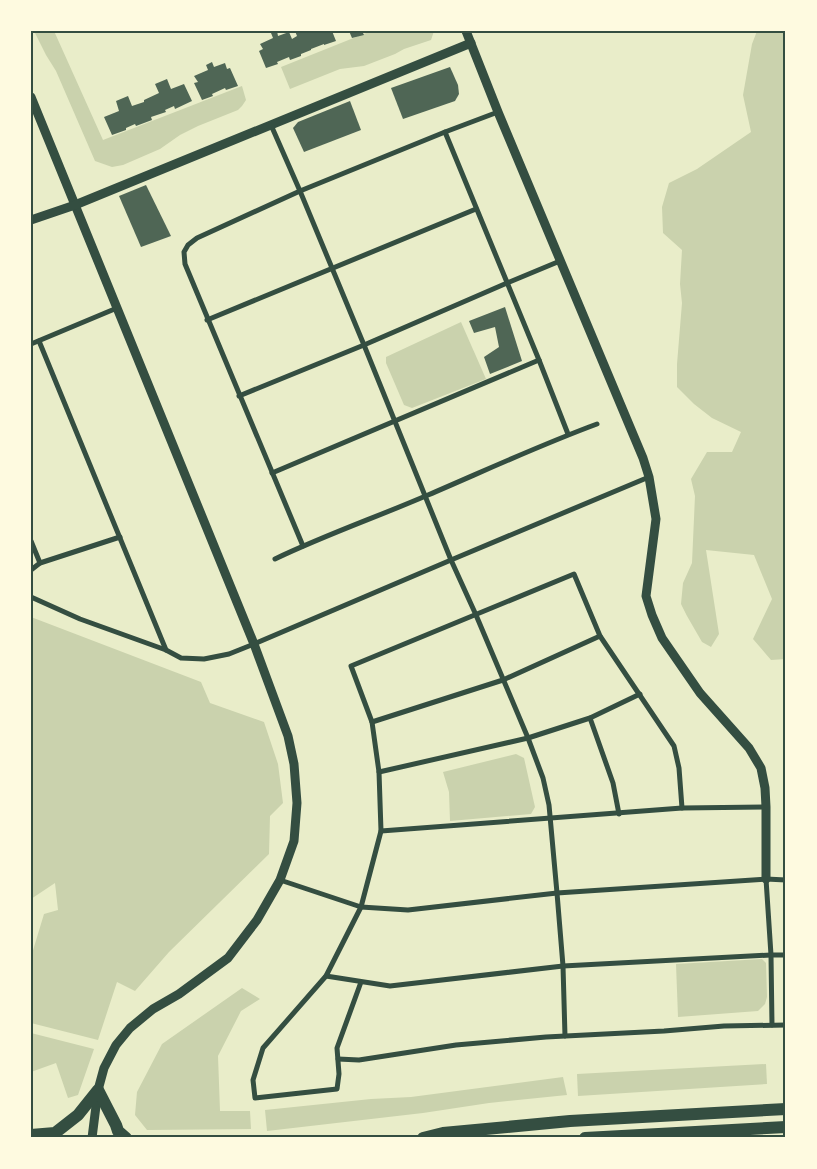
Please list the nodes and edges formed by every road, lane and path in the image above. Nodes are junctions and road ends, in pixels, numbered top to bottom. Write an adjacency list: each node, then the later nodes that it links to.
1 (466, 31): 2 (street)
2 (471, 43): 4 (street); 5 (street)
3 (31, 97): 8 (street)
4 (498, 112): 6 (street); 11 (street)
5 (271, 125): 7 (street); 8 (street)
6 (445, 132): 7 (street); 9 (street)
7 (300, 191): 12 (street); 15 (street)
8 (75, 206): 10 (street); 14 (street)
9 (476, 209): 12 (street); 13 (street)
10 (31, 220)
11 (560, 261): 13 (street); 25 (street)
12 (333, 269): 15 (street); 18 (street)
13 (507, 283): 18 (street); 19 (street)
14 (117, 308): 16 (street); 37 (street)
15 (207, 320): 20 (street)
16 (39, 341): 17 (street); 27 (street)
17 (31, 344)
18 (364, 345): 20 (street); 21 (street)
19 (539, 360): 21 (street); 23 (street)
20 (239, 396): 24 (street)
21 (395, 421): 24 (street); 26 (street)
22 (597, 424): 23 (street)
23 (568, 434): 26 (street)
24 (272, 473): 29 (street)
25 (649, 477): 31 (street); 45 (street)
26 (426, 496): 29 (street); 31 (street)
27 (120, 537): 32 (street); 38 (street)
28 (31, 541): 32 (street)
29 (303, 546): 30 (street)
30 (276, 558)
31 (451, 560): 35 (street); 37 (street)
32 (40, 563): 33 (street)
33 (31, 570)
34 (31, 597): 38 (street)
35 (476, 615): 36 (street); 39 (street); 42 (street)
36 (600, 636): 39 (street); 40 (street)
37 (254, 644): 38 (street); 51 (street)
38 (166, 650)
39 (503, 680): 42 (street); 43 (street)
40 (640, 694): 41 (street); 46 (street)
41 (590, 718): 43 (street); 47 (street)
42 (372, 722): 44 (street)
43 (528, 738): 44 (street); 48 (street)
44 (379, 772): 49 (street)
45 (766, 807): 46 (street); 50 (street)
46 (682, 808): 47 (street)
47 (619, 814): 48 (street)
48 (550, 818): 49 (street); 53 (street)
49 (381, 831): 54 (street)
50 (766, 879): 52 (street); 53 (street); 55 (street)
51 (280, 880): 54 (street); 64 (street)
52 (786, 880)
53 (557, 894): 54 (street); 57 (street)
54 (361, 907): 58 (street)
55 (771, 955): 56 (street); 57 (street); 60 (street)
56 (786, 955)
57 (563, 966): 59 (street); 62 (street)
58 (326, 976): 59 (street); 63 (street)
59 (361, 982): 63 (street)
60 (772, 1025): 61 (street); 62 (street)
61 (786, 1025)
62 (565, 1036): 63 (street)
63 (338, 1059)
64 (98, 1090): 67 (highway); 68 (street); 69 (highway)
65 (786, 1109): 70 (highway)
66 (786, 1126): 71 (highway)
67 (31, 1135)
68 (92, 1138)
69 (126, 1138)
70 (423, 1138)
71 (585, 1138)

